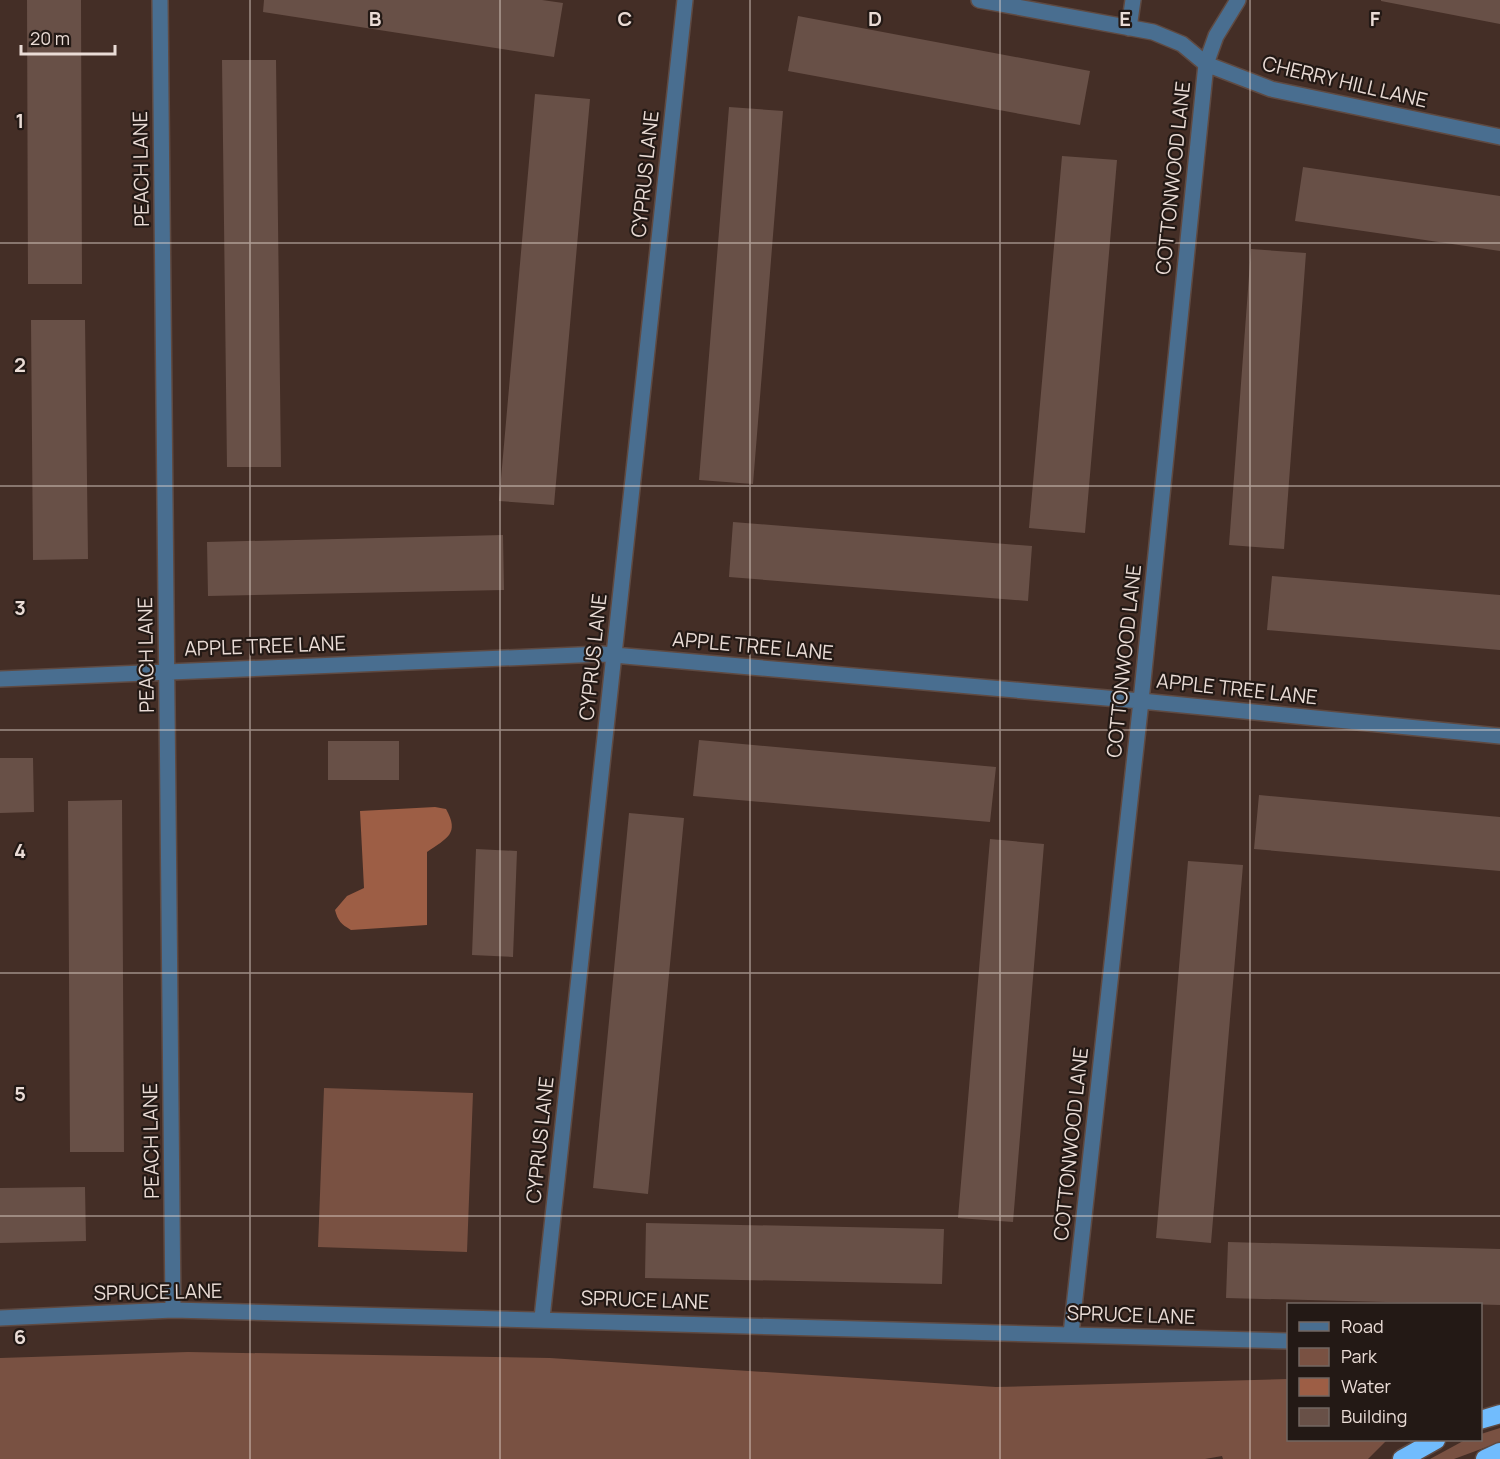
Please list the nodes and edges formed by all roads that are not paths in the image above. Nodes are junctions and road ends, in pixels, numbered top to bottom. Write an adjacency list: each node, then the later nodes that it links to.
1 (160, 0): 10 (street, PEACH LANE)
2 (685, 0): 9 (street, CYPRUS LANE)
3 (979, 0): 6 (street, CHERRY HILL LANE)
4 (1133, 0): 6 (street)
5 (1238, 0): 7 (street, COTTONWOOD LANE)
6 (1129, 28): 7 (street, CHERRY HILL LANE)
7 (1206, 64): 8 (street, CHERRY HILL LANE); 12 (street, COTTONWOOD LANE)
8 (1500, 137)
9 (614, 655): 10 (street, APPLE TREE LANE); 12 (street, APPLE TREE LANE); 16 (street, CYPRUS LANE)
10 (167, 670): 11 (street, APPLE TREE LANE); 14 (street, PEACH LANE)
11 (0, 679)
12 (1141, 701): 13 (street, APPLE TREE LANE); 17 (street, COTTONWOOD LANE)
13 (1500, 736)
14 (174, 1311): 15 (street, SPRUCE LANE); 16 (street, SPRUCE LANE)
15 (0, 1318)
16 (542, 1318): 17 (street, SPRUCE LANE)
17 (1071, 1334): 18 (street, SPRUCE LANE)
18 (1287, 1341)
19 (1500, 1414): 20 (highway)
20 (1482, 1419)
21 (1434, 1441): 23 (highway)
22 (1500, 1452): 24 (highway)
23 (1402, 1459)
24 (1485, 1459)

